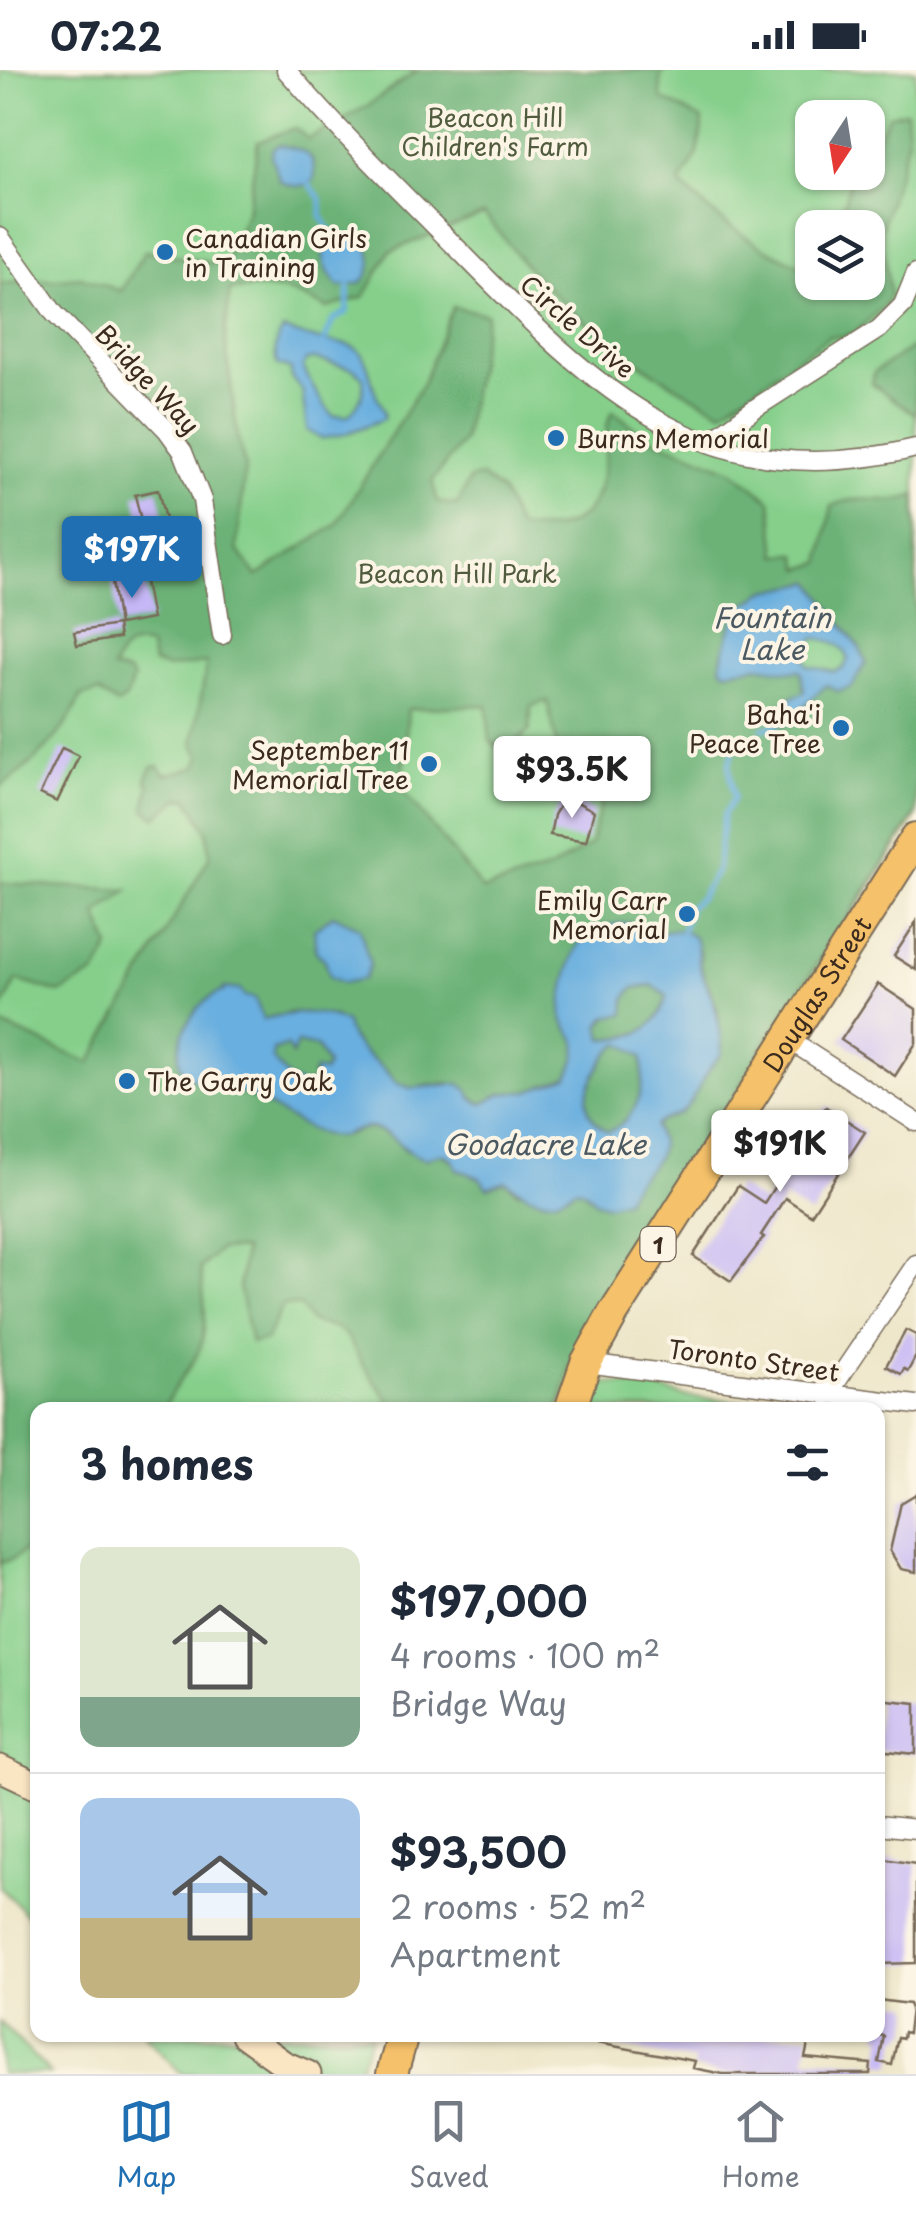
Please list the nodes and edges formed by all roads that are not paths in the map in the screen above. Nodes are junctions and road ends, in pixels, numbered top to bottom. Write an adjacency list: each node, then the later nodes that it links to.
1 (286, 70): 4 (street, Circle Drive)
2 (0, 237): 6 (street, Bridge Way)
3 (916, 274): 4 (street)
4 (708, 444): 5 (street, Circle Drive)
5 (916, 448)
6 (222, 634)
7 (916, 838): 8 (main road, Douglas Street / 1)
8 (786, 1038): 9 (street); 11 (main road, Douglas Street / 1)
9 (916, 1122)
10 (916, 1264): 12 (street)
11 (586, 1362): 12 (street, Toronto Street); 13 (main road, Douglas Street / 1)
12 (827, 1396): 14 (street, Toronto Street)
13 (573, 1402)
14 (916, 1405)
15 (0, 1768): 16 (street)
16 (30, 1782)
17 (885, 1826): 18 (street)
18 (916, 1829)
19 (254, 2042): 21 (street)
20 (401, 2042): 22 (main road)
21 (308, 2074)
22 (392, 2074)

